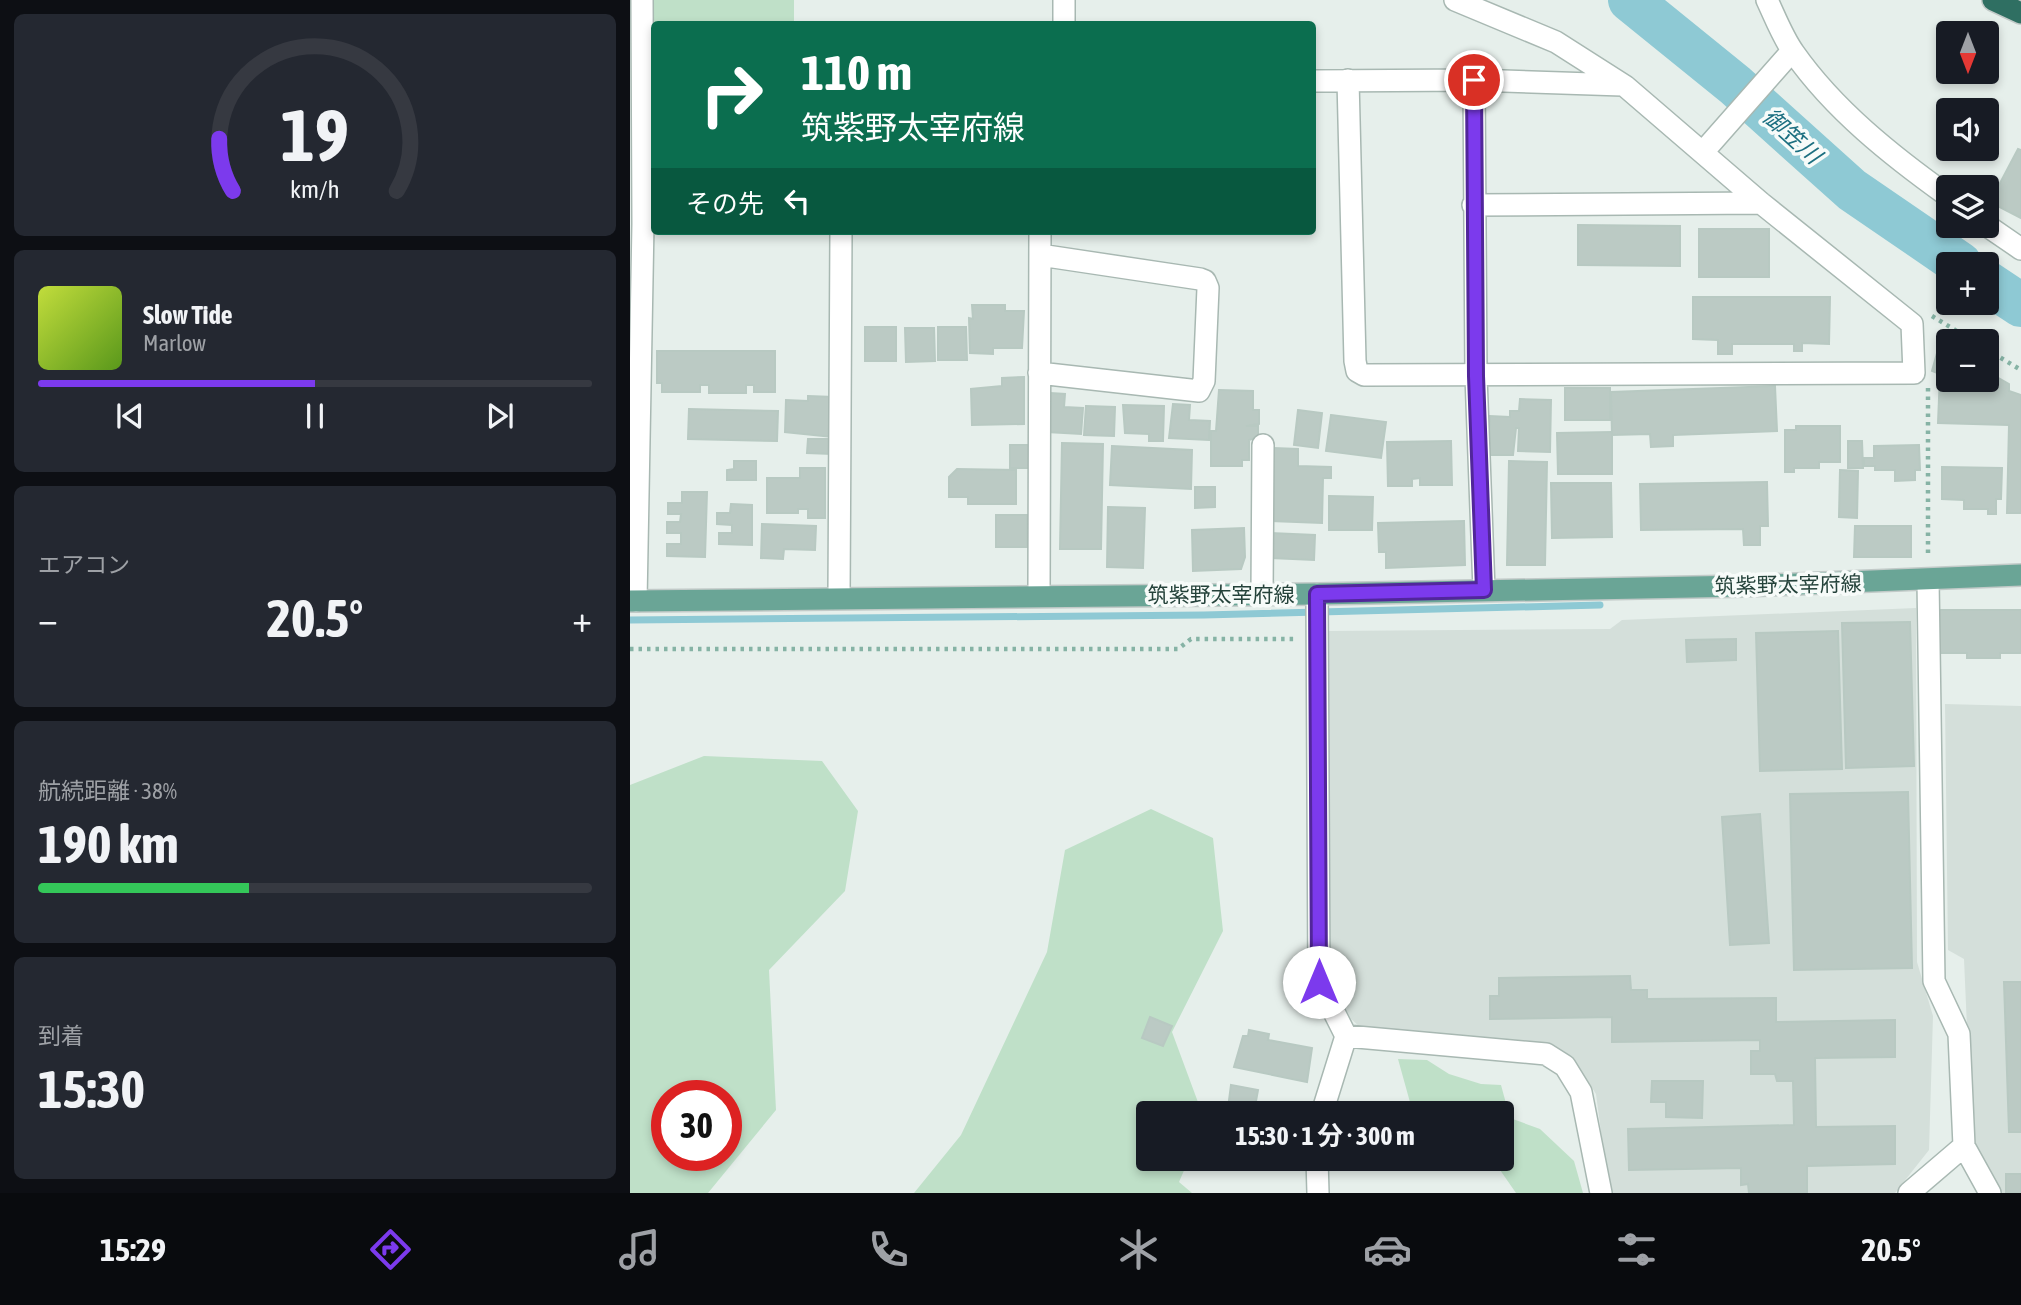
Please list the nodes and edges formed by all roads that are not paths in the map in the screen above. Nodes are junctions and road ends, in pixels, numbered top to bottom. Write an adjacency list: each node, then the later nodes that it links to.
1 (642, 0): 9 (street)
2 (1064, 0): 7 (street)
3 (1455, 0): 13 (street)
4 (1767, 0): 8 (street)
5 (1993, 0): 6 (highway)
6 (2021, 13)
7 (1064, 21)
8 (1787, 56): 14 (street); 15 (street)
9 (642, 61): 18 (street)
10 (1348, 80): 11 (street); 12 (street); 25 (street)
11 (1474, 80): 13 (street); 17 (street)
12 (1316, 82)
13 (1625, 86): 14 (street)
14 (1703, 152): 16 (street)
15 (1936, 187)
16 (1761, 203): 17 (street); 25 (street)
17 (1473, 205): 25 (street)
18 (642, 225): 26 (street)
19 (1999, 234): 22 (street)
20 (841, 235): 33 (street)
21 (1040, 235): 23 (street)
22 (2021, 250)
23 (1040, 255): 24 (street); 24 (street)
24 (1039, 373): 32 (street)
25 (1476, 376): 30 (street)
26 (634, 429): 35 (street)
27 (1263, 446): 31 (street)
28 (2021, 575): 29 (main road, 筑紫野太宰府線)
29 (1928, 580): 30 (main road, 筑紫野太宰府線); 38 (street)
30 (1484, 590): 34 (main road, 筑紫野太宰府線)
31 (1262, 594): 32 (main road, 筑紫野太宰府線); 34 (main road, 筑紫野太宰府線)
32 (1039, 596): 33 (main road, 筑紫野太宰府線)
33 (839, 598): 35 (main road, 筑紫野太宰府線)
34 (1317, 598): 36 (street)
35 (633, 601)
36 (1346, 1036): 37 (street); 41 (street)
37 (1326, 1101)
38 (1964, 1146): 42 (street); 43 (street)
39 (1317, 1171): 40 (street)
40 (1318, 1193)
41 (1601, 1193)
42 (1909, 1193)
43 (1990, 1193)

